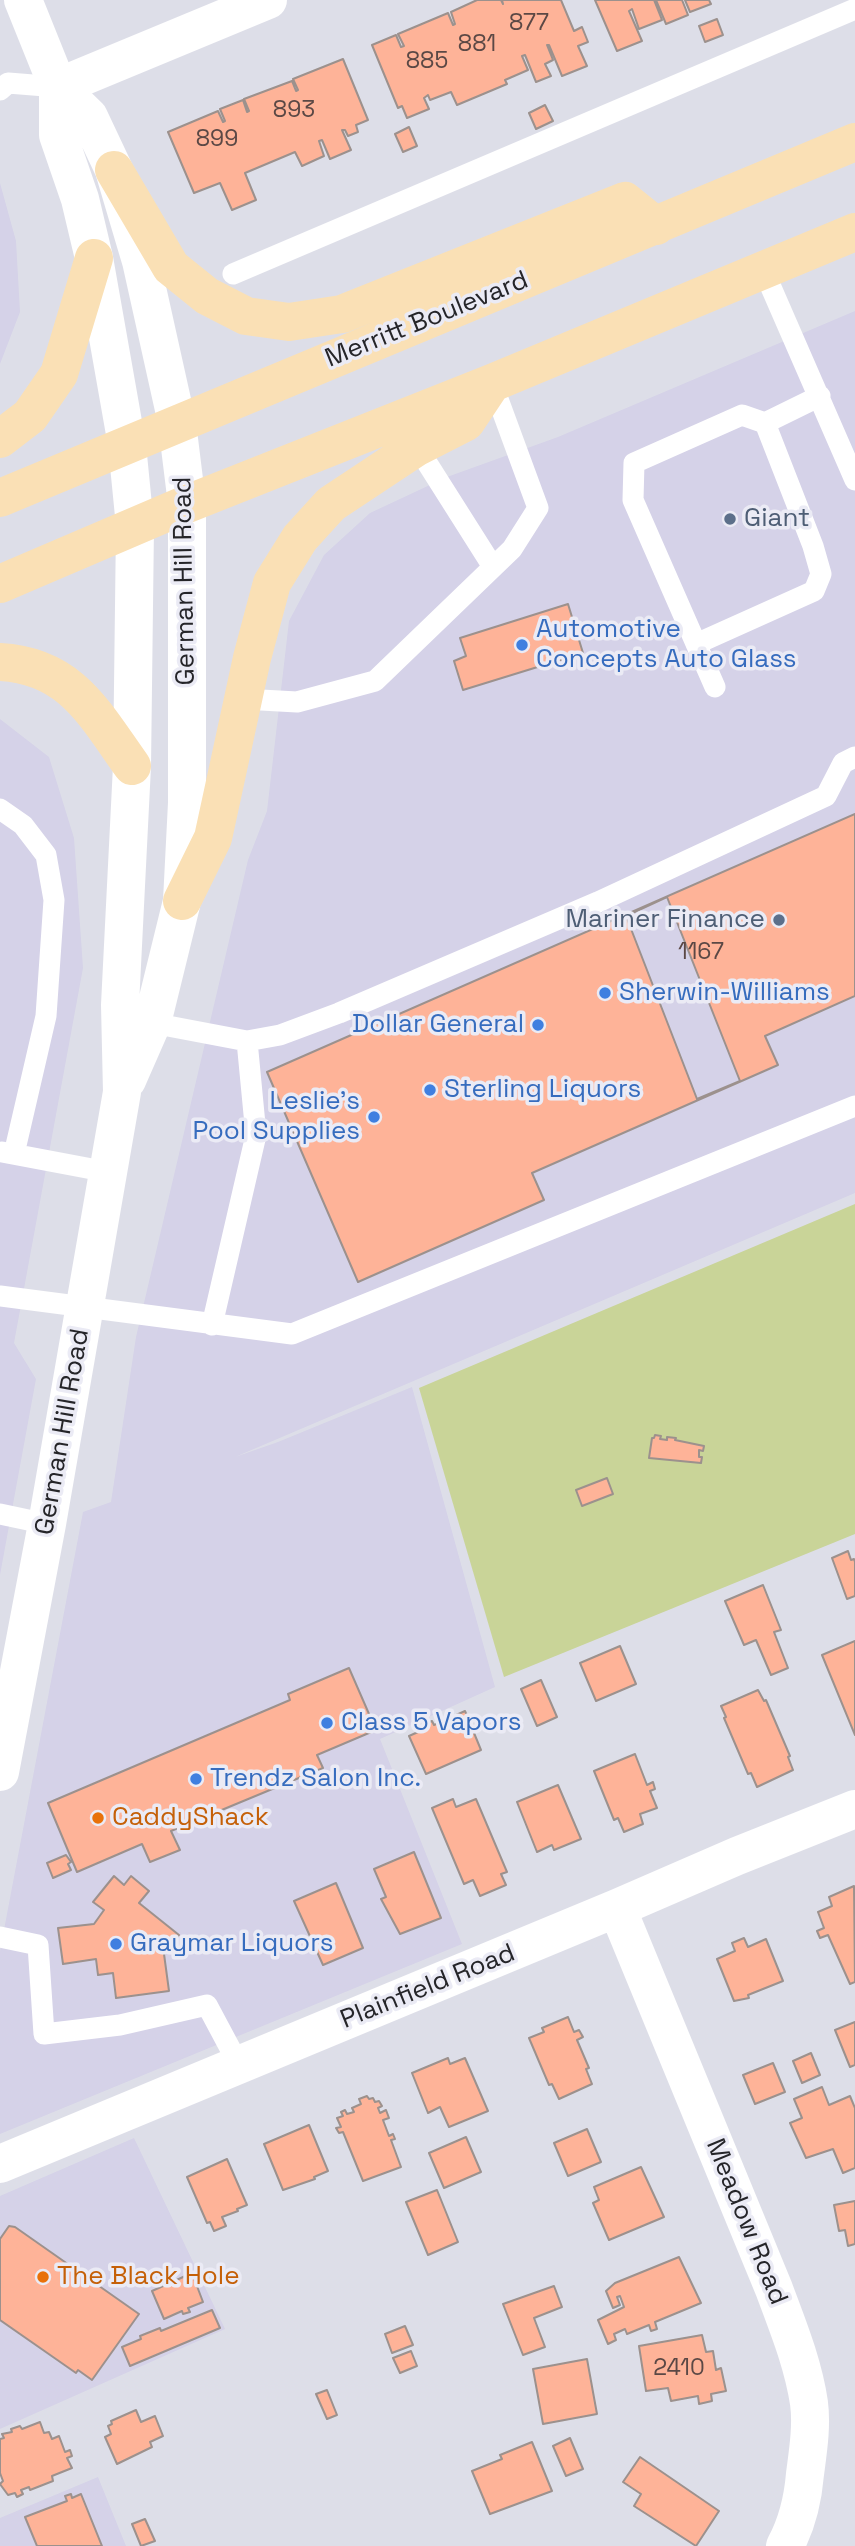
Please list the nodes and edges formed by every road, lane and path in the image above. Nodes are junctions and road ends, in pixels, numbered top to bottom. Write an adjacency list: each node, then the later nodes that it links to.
1 (23, 0): 4 (street, German Hill Road)
2 (268, 0): 4 (street)
3 (855, 9): 12 (lane)
4 (58, 87): 5 (lane); 7 (street, German Hill Road); 10 (street, German Hill Road)
5 (0, 89)
6 (855, 142): 8 (main road, Merritt Boulevard)
7 (114, 170): 8 (main road); 16 (street, German Hill Road)
8 (656, 226): 16 (main road, Merritt Boulevard)
9 (855, 232): 11 (main road)
10 (94, 258): 17 (main road); 18 (street, German Hill Road)
11 (763, 269): 13 (main road); 14 (lane)
12 (233, 274)
13 (492, 383): 19 (main road); 22 (main road); 24 (lane)
14 (820, 396): 15 (lane); 20 (lane)
15 (765, 423): 26 (lane); 26 (lane)
16 (177, 424): 18 (main road, Merritt Boulevard); 22 (street, German Hill Road)
17 (0, 439)
18 (127, 445): 21 (main road, Merritt Boulevard); 23 (street, German Hill Road)
19 (417, 447): 24 (lane); 29 (main road)
20 (855, 480)
21 (0, 498)
22 (187, 504): 23 (main road); 33 (street, German Hill Road)
23 (135, 526): 25 (main road); 31 (street, German Hill Road)
24 (494, 567): 29 (lane)
25 (0, 584)
26 (696, 644): 28 (lane)
27 (0, 662): 31 (main road)
28 (715, 687)
29 (243, 699): 33 (main road)
30 (855, 757): 35 (lane)
31 (132, 766): 36 (street, German Hill Road)
32 (0, 809): 38 (lane)
33 (181, 901): 34 (street, German Hill Road)
34 (152, 1023): 35 (lane); 36 (street, German Hill Road)
35 (247, 1041): 42 (lane)
36 (122, 1092): 39 (street, German Hill Road)
37 (855, 1106): 42 (lane)
38 (7, 1153): 39 (lane)
39 (108, 1172): 41 (street, German Hill Road)
40 (0, 1296): 41 (lane)
41 (84, 1308): 42 (lane); 44 (street, German Hill Road)
42 (212, 1325)
43 (0, 1514): 44 (lane)
44 (47, 1524): 45 (street, German Hill Road)
45 (0, 1772)
46 (855, 1810): 47 (street, Plainfield Road)
47 (617, 1909): 49 (street, Plainfield Road); 51 (street, Meadow Road)
48 (0, 1937): 49 (lane)
49 (239, 2065): 50 (street, Plainfield Road)
50 (0, 2164)
51 (785, 2546)

